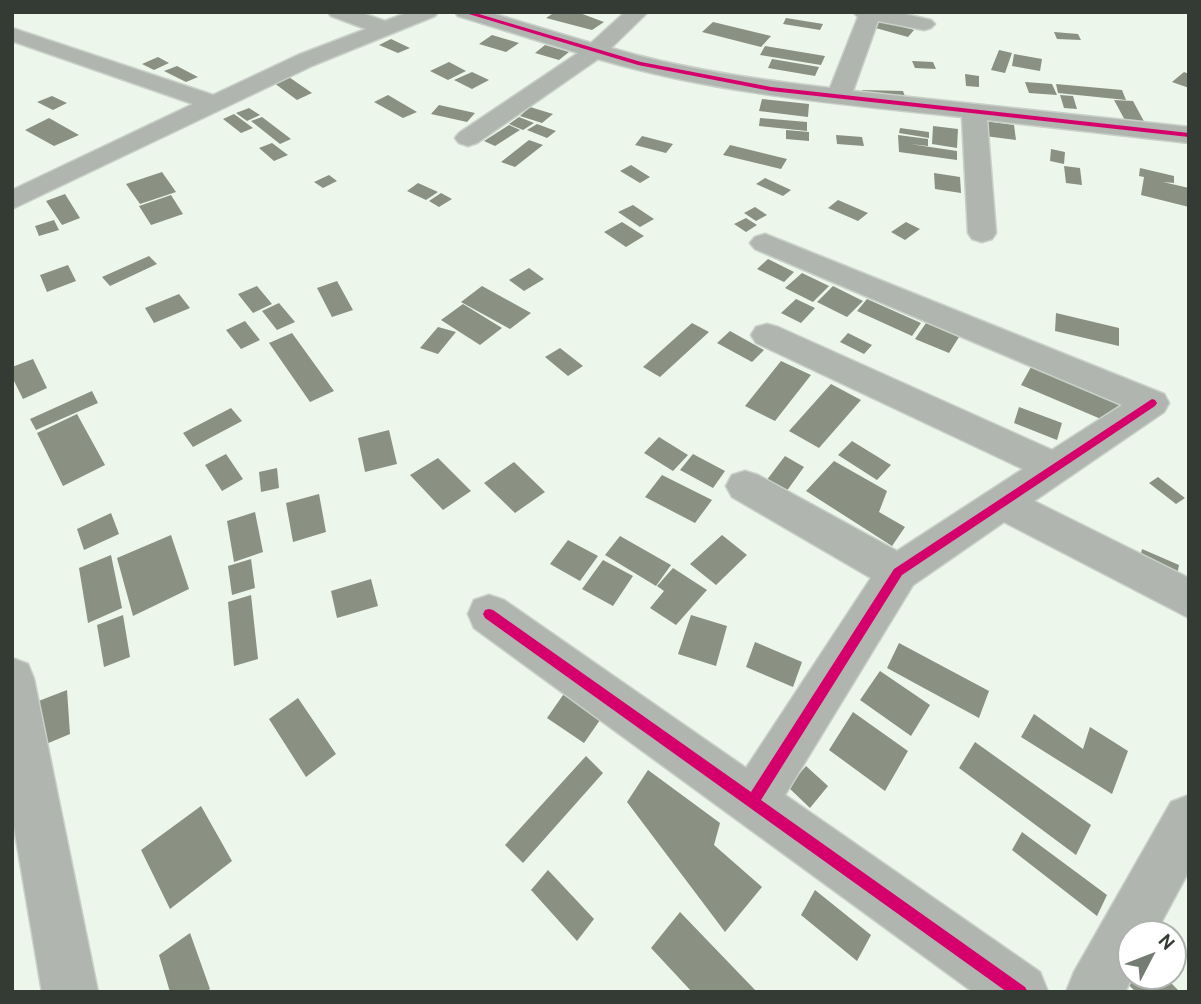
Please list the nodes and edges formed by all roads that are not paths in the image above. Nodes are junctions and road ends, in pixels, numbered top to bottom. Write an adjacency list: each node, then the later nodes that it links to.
1 (338, 12): 7 (street)
2 (428, 12): 7 (street)
3 (465, 12): 9 (street)
4 (638, 12): 9 (street)
5 (866, 13): 6 (street); 10 (street)
6 (924, 24)
7 (384, 28): 11 (street)
8 (12, 34): 11 (street)
9 (595, 51): 10 (street); 14 (street)
10 (839, 97): 12 (street)
11 (214, 103): 15 (street)
12 (974, 112): 13 (street); 16 (street)
13 (1189, 135)
14 (468, 138)
15 (12, 201)
16 (982, 233)
17 (765, 243): 19 (street)
18 (767, 335): 19 (street)
19 (1053, 467): 21 (street)
20 (745, 486): 22 (street)
21 (1000, 502): 22 (street); 23 (street)
22 (898, 572): 26 (street)
23 (1189, 599)
24 (489, 614): 26 (street)
25 (12, 679): 28 (street)
26 (753, 801): 29 (street)
27 (1189, 820): 30 (street)
28 (70, 992)
29 (1020, 992)
30 (1094, 992)

